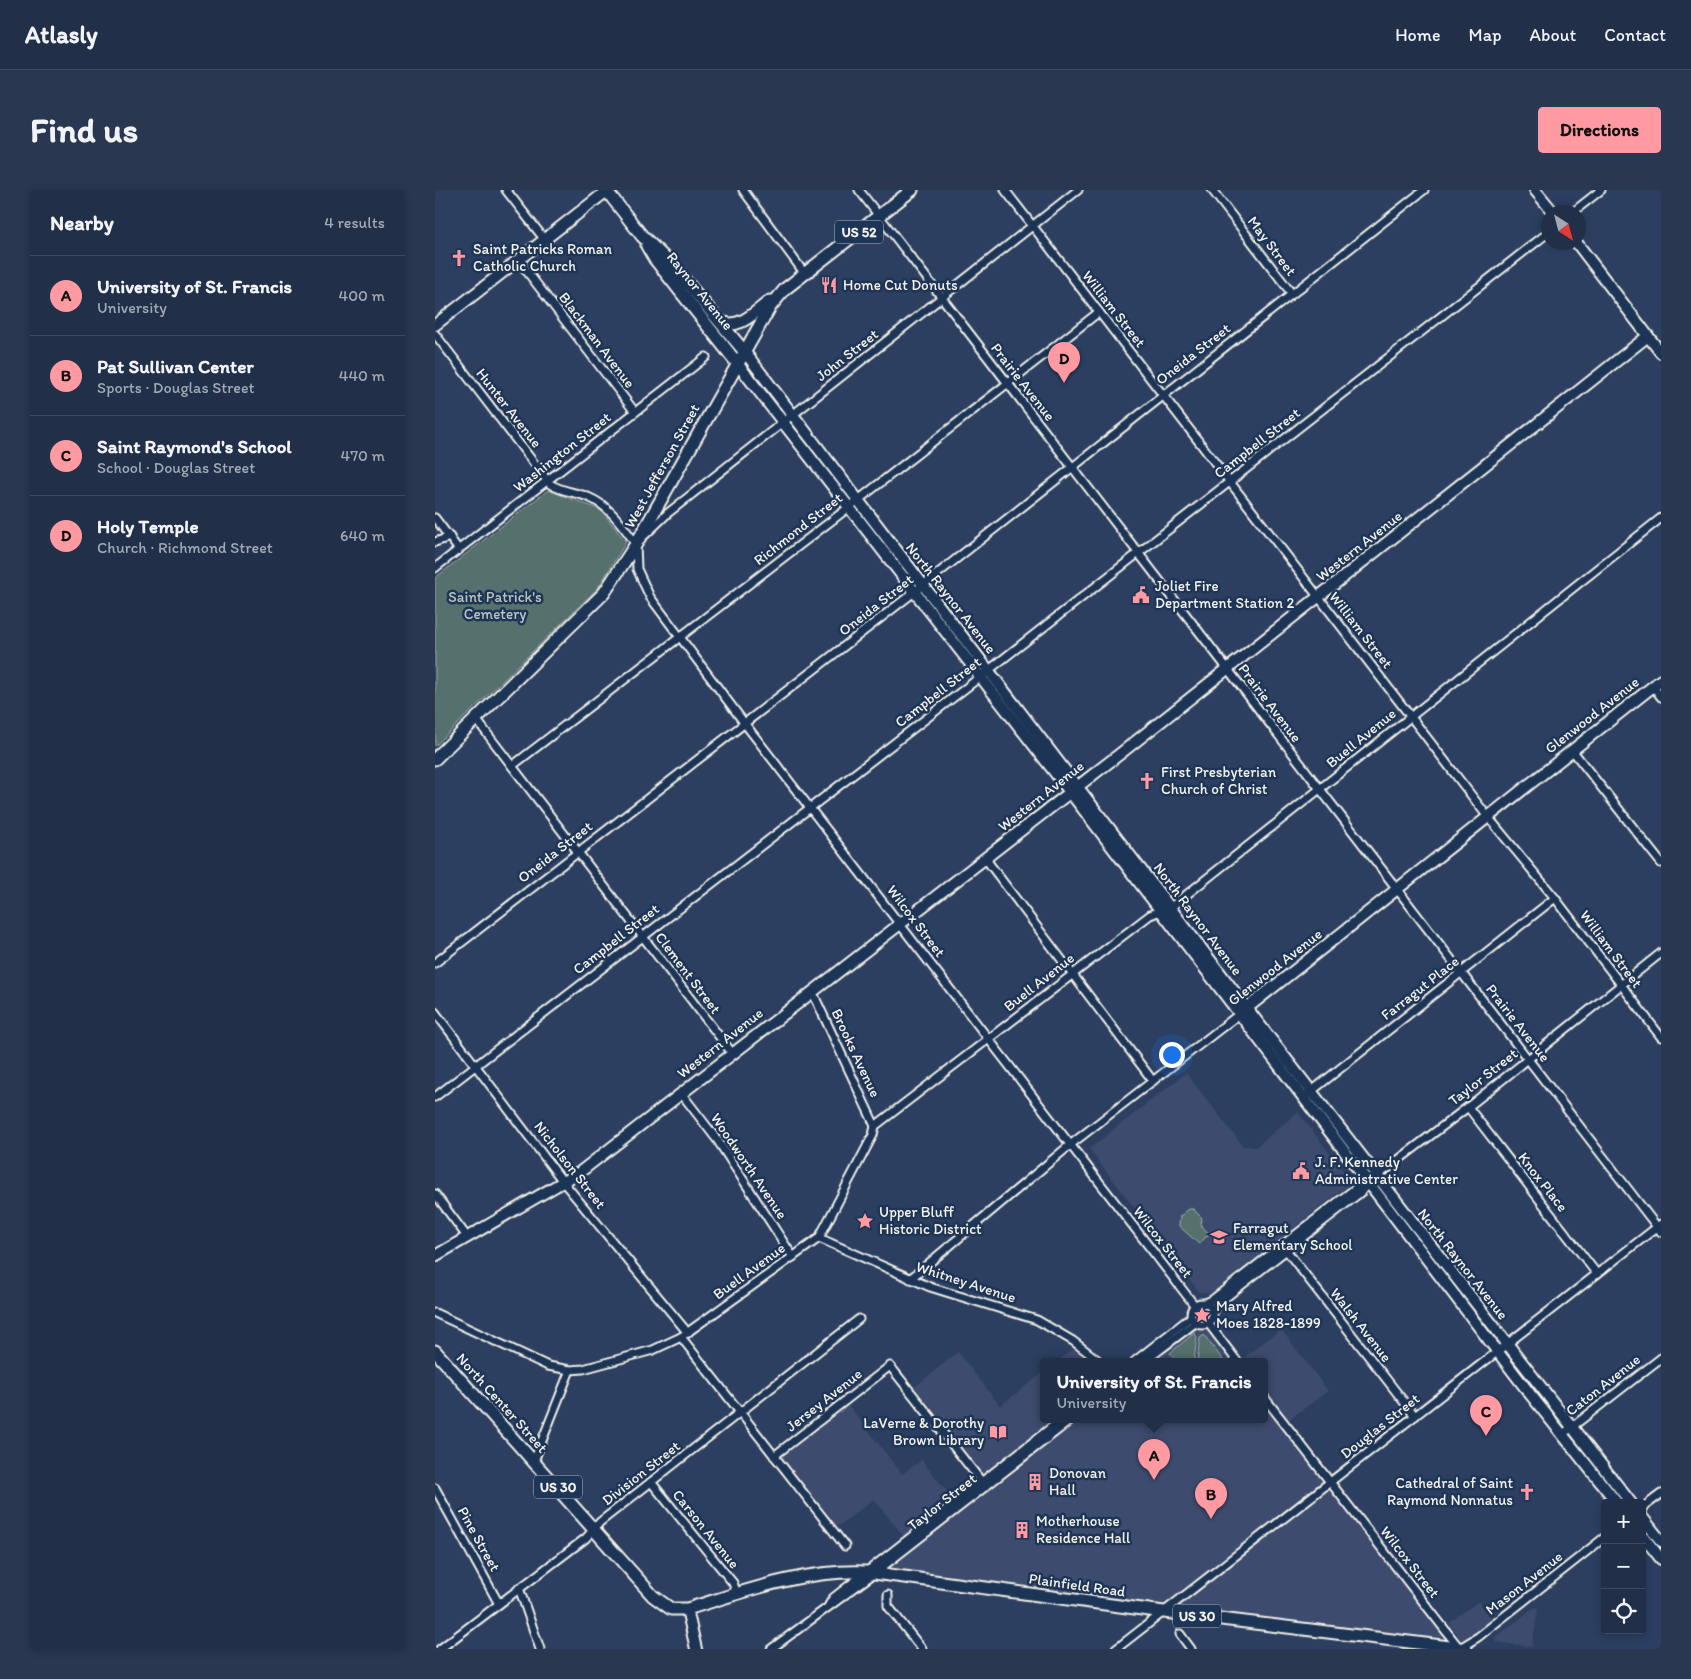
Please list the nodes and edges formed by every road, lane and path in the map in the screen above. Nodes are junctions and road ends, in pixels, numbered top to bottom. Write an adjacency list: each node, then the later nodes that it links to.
1 (506, 190): 18 (street)
2 (607, 190): 16 (main road, Raynor Avenue); 18 (main road)
3 (743, 190): 21 (street)
4 (859, 190): 14 (street, Prairie Avenue)
5 (912, 190): 14 (main road, West Jefferson Street / US 52)
6 (1005, 190): 15 (street, William Street)
7 (1078, 190): 15 (street, John Street)
8 (1213, 190): 23 (street, May Street)
9 (1423, 190): 23 (street, Oneida Street)
10 (1535, 190): 12 (main road)
11 (1601, 190): 13 (street)
12 (1547, 205)
13 (1582, 205)
14 (879, 216): 21 (main road, West Jefferson Street / US 52); 24 (street, Prairie Avenue)
15 (1033, 226): 24 (street, John Street); 25 (street, William Street)
16 (642, 236): 26 (main road, Raynor Avenue); 33 (main road, Raynor Avenue)
17 (1541, 238): 41 (street, Campbell Street)
18 (545, 240): 20 (main road)
19 (1582, 250): 29 (main road)
20 (519, 261): 27 (main road); 36 (street, Blackman Avenue)
21 (805, 274): 22 (main road, West Jefferson Street / US 52)
22 (785, 289): 26 (main road, US 52); 30 (main road, West Jefferson Street / US 52)
23 (1292, 294): 35 (street, Oneida Street)
24 (942, 298): 34 (street, Prairie Avenue); 37 (street, John Street)
25 (1099, 312): 34 (street, Richmond Street); 35 (street, William Street)
26 (717, 319): 30 (main road, Raynor Avenue)
27 (435, 326)
28 (435, 334): 40 (street, Hunter Avenue)
29 (1648, 336): 31 (main road); 54 (main road, Western Avenue)
30 (743, 351): 33 (main road, West Jefferson Street / US 52); 37 (main road, North Raynor Avenue)
31 (1661, 353)
32 (706, 357): 36 (street, Washington Street)
33 (737, 363): 38 (main road, North Raynor Avenue); 48 (main road, West Jefferson Street)
34 (1007, 382): 39 (street, Prairie Avenue); 42 (street, Richmond Street)
35 (1163, 396): 39 (street, Oneida Street); 41 (street, William Street)
36 (635, 412): 40 (street, Washington Street)
37 (793, 415): 38 (street, John Street); 42 (main road, North Raynor Avenue)
38 (783, 423): 43 (main road, North Raynor Avenue); 48 (street, John Street)
39 (1072, 468): 50 (street, Prairie Avenue); 52 (street, Oneida Street)
40 (548, 480): 48 (street, Hunter Avenue); 49 (street, Washington Street)
41 (1229, 482): 50 (street, Campbell Street); 54 (street, William Street)
42 (858, 500): 43 (street, Richmond Street); 52 (main road, North Raynor Avenue)
43 (848, 508): 53 (main road, North Raynor Avenue); 55 (street, Richmond Street)
44 (435, 518): 46 (street)
45 (1661, 518): 61 (street, Buell Avenue)
46 (450, 538): 47 (street); 49 (street)
47 (435, 542)
48 (636, 544): 55 (street, Wilcox Street); 62 (main road, West Jefferson Street)
49 (459, 550): 51 (street, Washington Street)
50 (1138, 553): 56 (street, Campbell Street); 57 (street, Prairie Avenue)
51 (435, 568)
52 (923, 585): 53 (street, Oneida Street); 56 (main road, North Raynor Avenue)
53 (913, 593): 58 (main road, North Raynor Avenue); 63 (street, Oneida Street)
54 (1319, 597): 57 (main road, Western Avenue); 61 (street, William Street)
55 (681, 637): 63 (street, Wilcox Street); 66 (street, Richmond Street)
56 (989, 670): 58 (street, Campbell Street); 68 (main road, North Raynor Avenue)
57 (1227, 670): 67 (street, Prairie Avenue); 68 (main road, Western Avenue)
58 (980, 677): 68 (main road, North Raynor Avenue); 69 (street, Campbell Street)
59 (1657, 683): 60 (street); 64 (main road, Glenwood Avenue)
60 (1661, 697)
61 (1410, 716): 67 (street, Buell Avenue); 70 (street, William Street)
62 (475, 719): 65 (main road, West Jefferson Street); 66 (street, Clement Street)
63 (745, 724): 69 (street, Wilcox Street); 71 (street, Oneida Street)
64 (1572, 750): 70 (main road, Glenwood Avenue); 73 (street)
65 (435, 760)
66 (511, 766): 71 (street, Clement Street)
67 (1319, 789): 74 (street, Prairie Avenue); 76 (street, Buell Avenue)
68 (1074, 790): 72 (main road, Western Avenue); 76 (main road, North Raynor Avenue); 77 (main road, North Raynor Avenue)
69 (810, 807): 78 (street, Wilcox Street); 79 (street, Campbell Street)
70 (1488, 817): 74 (main road, Glenwood Avenue); 75 (street, William Street)
71 (577, 852): 79 (street, Clement Street); 81 (street, Oneida Street)
72 (985, 858): 78 (main road, Western Avenue); 82 (street)
73 (1661, 863)
74 (1396, 890): 83 (street, Prairie Avenue); 86 (main road, Glenwood Avenue)
75 (1555, 898): 83 (street, Farragut Place); 84 (street, William Street)
76 (1171, 907): 77 (street, Buell Avenue); 86 (main road, North Raynor Avenue)
77 (1160, 911): 82 (street, Buell Avenue); 88 (main road, North Raynor Avenue)
78 (901, 923): 85 (main road, Western Avenue); 89 (street, Wilcox Street)
79 (642, 937): 91 (street, Clement Street); 93 (street, Campbell Street)
80 (1661, 953): 84 (street, Taylor Street)
81 (435, 963)
82 (1072, 973): 89 (street, Buell Avenue); 94 (street)
83 (1462, 973): 92 (street, Prairie Avenue); 95 (street, Farragut Place)
84 (1620, 985): 90 (street, William Street); 92 (street, Taylor Street)
85 (812, 991): 91 (main road, Western Avenue); 100 (street, Brooks Avenue)
86 (1247, 1008): 88 (main road, Glenwood Avenue); 95 (main road, North Raynor Avenue)
87 (435, 1012): 93 (street, Nicholson Street)
88 (1238, 1015): 94 (street, Glenwood Avenue); 98 (main road, North Raynor Avenue)
89 (987, 1038): 100 (street, Buell Avenue); 103 (street, Wilcox Street)
90 (1661, 1038)
91 (732, 1054): 96 (main road, Western Avenue)
92 (1528, 1058): 99 (street, Taylor Street); 108 (street, Prairie Avenue)
93 (476, 1065): 97 (street, Campbell Street); 105 (street, Nicholson Street)
94 (1153, 1081): 103 (street, Glenwood Avenue)
95 (1312, 1091): 98 (street, Farragut Place); 101 (main road, North Raynor Avenue)
96 (681, 1092): 105 (main road, Western Avenue); 113 (street, Woodworth Avenue)
97 (435, 1097)
98 (1303, 1098): 102 (main road, North Raynor Avenue)
99 (1468, 1107): 104 (street, Taylor Street); 114 (street, Knox Place)
100 (875, 1126): 110 (street, Buell Avenue)
101 (1345, 1135): 102 (main road); 104 (main road, North Raynor Avenue)
102 (1336, 1142): 106 (main road, North Raynor Avenue)
103 (1070, 1145): 115 (street, Glenwood Avenue); 116 (street, Wilcox Street)
104 (1377, 1176): 106 (street, Taylor Street); 124 (main road, North Raynor Avenue)
105 (564, 1183): 109 (main road, Western Avenue); 122 (street, Nicholson Street)
106 (1368, 1183): 111 (street, Taylor Street); 116 (street, Taylor Street); 126 (main road, North Raynor Avenue)
107 (435, 1194): 109 (street)
108 (1660, 1228): 114 (street, Douglas Street)
109 (468, 1238): 112 (main road, Western Avenue)
110 (819, 1238): 113 (street, Buell Avenue); 115 (street, Whitney Avenue)
111 (1286, 1250): 117 (street, Taylor Street); 135 (street, Walsh Avenue)
112 (435, 1256)
113 (793, 1257): 122 (street, Buell Avenue)
114 (1597, 1274): 124 (street, Douglas Street)
115 (910, 1279): 127 (street, Whitney Avenue)
116 (1199, 1305): 117 (street); 120 (street)
117 (1212, 1312): 121 (street)
118 (435, 1313): 132 (street, Buell Avenue)
119 (859, 1319): 134 (street, Division Street)
120 (1193, 1320): 121 (street); 128 (street); 129 (street)
121 (1208, 1323): 130 (street)
122 (687, 1332): 123 (street, Buell Avenue)
123 (681, 1338): 132 (street, Buell Avenue); 134 (street)
124 (1507, 1345): 126 (street, Douglas Street); 138 (main road, North Raynor Avenue)
125 (435, 1351): 141 (main road, North Center Street / US 30)
126 (1498, 1352): 135 (street, Douglas Street); 139 (main road, North Raynor Avenue)
127 (1095, 1358)
128 (1139, 1358)
129 (1149, 1358)
130 (1235, 1358)
131 (1661, 1358): 138 (street, Caton Avenue)
132 (570, 1370): 141 (street)
133 (1268, 1402): 143 (street, Wilcox Street)
134 (740, 1413): 140 (street); 142 (street, Division Street)
135 (1415, 1416): 143 (street, Douglas Street)
136 (1057, 1423): 144 (street, Taylor Street)
137 (1067, 1423): 144 (street, Taylor Street)
138 (1571, 1427): 139 (street, Caton Avenue); 148 (main road, North Raynor Avenue)
139 (1563, 1434): 147 (main road, North Raynor Avenue)
140 (775, 1456): 144 (street, Jersey Avenue); 155 (street)
141 (534, 1461): 151 (main road, North Center Street / US 30)
142 (651, 1482): 151 (street, Division Street); 159 (street, Carson Avenue)
143 (1330, 1482): 163 (street, Douglas Street); 172 (street, Wilcox Street)
144 (983, 1484): 157 (street, Taylor Street)
145 (435, 1488): 161 (street, Pine Street)
146 (1661, 1494): 149 (street)
147 (1614, 1499)
148 (1628, 1499)
149 (1646, 1505)
150 (1646, 1522): 154 (main road)
151 (594, 1528): 158 (street, Division Street); 162 (main road, North Center Street / US 30)
152 (1601, 1540): 172 (street, Mason Avenue)
153 (1646, 1540): 156 (main road)
154 (1661, 1541)
155 (845, 1546)
156 (1661, 1559)
157 (871, 1572): 159 (main road, Plainfield Road / US 30); 163 (main road, Plainfield Road / US 30); 168 (street, Taylor Street)
158 (519, 1588): 161 (street, Division Street); 166 (street)
159 (737, 1594): 162 (main road, Plainfield Road / US 30)
160 (888, 1595): 169 (street)
161 (499, 1604): 165 (street, Division Street)
162 (687, 1609): 167 (main road)
163 (1164, 1612): 170 (street, Douglas Street); 172 (main road, Plainfield Road / US 30)
164 (1179, 1634): 171 (street)
165 (440, 1649)
166 (540, 1649)
167 (696, 1649)
168 (771, 1649)
169 (922, 1649)
170 (1117, 1649)
171 (1191, 1649)
172 (1461, 1649)

